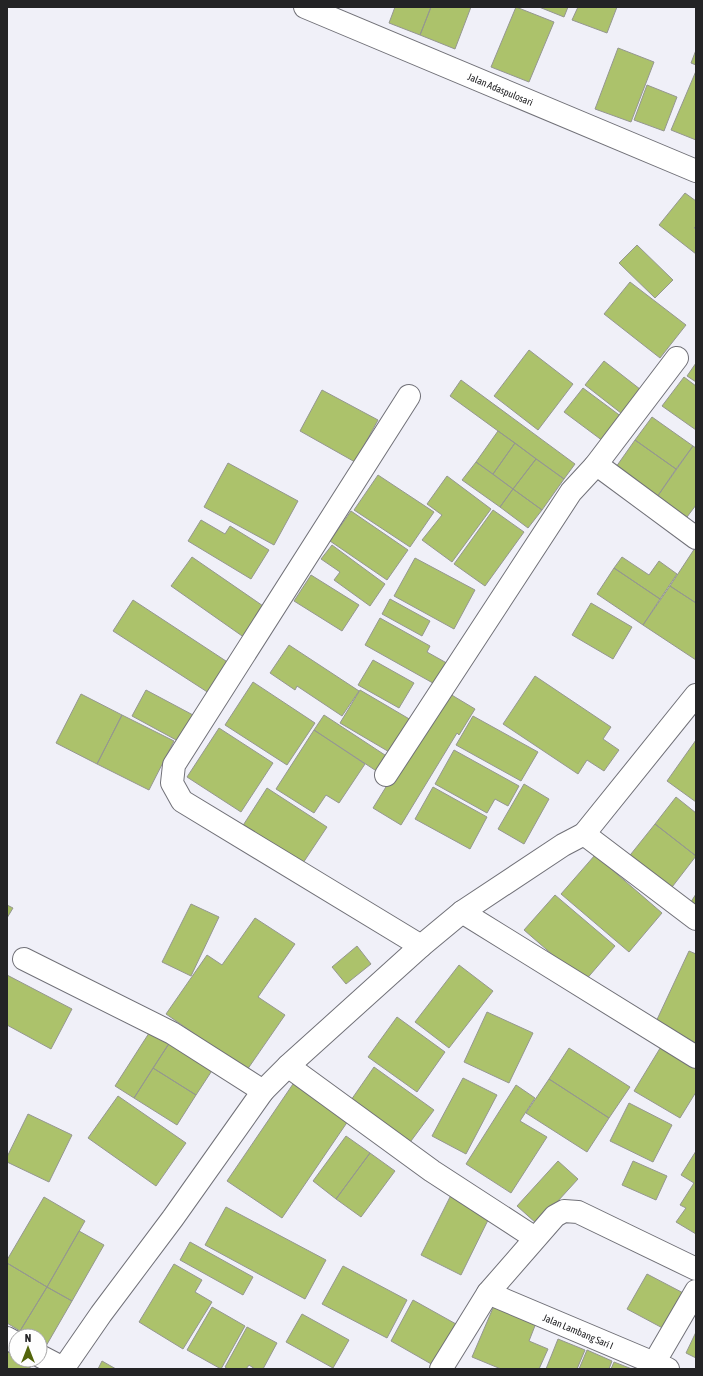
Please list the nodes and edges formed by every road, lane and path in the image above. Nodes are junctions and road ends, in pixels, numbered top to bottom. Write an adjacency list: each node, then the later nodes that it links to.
1 (305, 7): 2 (street, Jalan Adaspulosari)
2 (696, 171)
3 (677, 358): 5 (street)
4 (409, 396): 12 (street)
5 (595, 466): 6 (street); 8 (street)
6 (696, 538)
7 (696, 695): 9 (street)
8 (386, 775)
9 (584, 834): 10 (street); 11 (street)
10 (462, 912): 12 (street); 14 (street)
11 (696, 919)
12 (421, 946): 15 (street)
13 (24, 959): 16 (street)
14 (696, 1056)
15 (288, 1066): 16 (street); 17 (street)
16 (263, 1091): 23 (street)
17 (535, 1238): 18 (street); 20 (street)
18 (696, 1269)
19 (696, 1291): 22 (street)
20 (488, 1293): 22 (street, Jalan Lambang Sari I); 24 (street)
21 (48, 1361): 23 (street)
22 (661, 1366)
23 (63, 1369)
24 (441, 1369)

